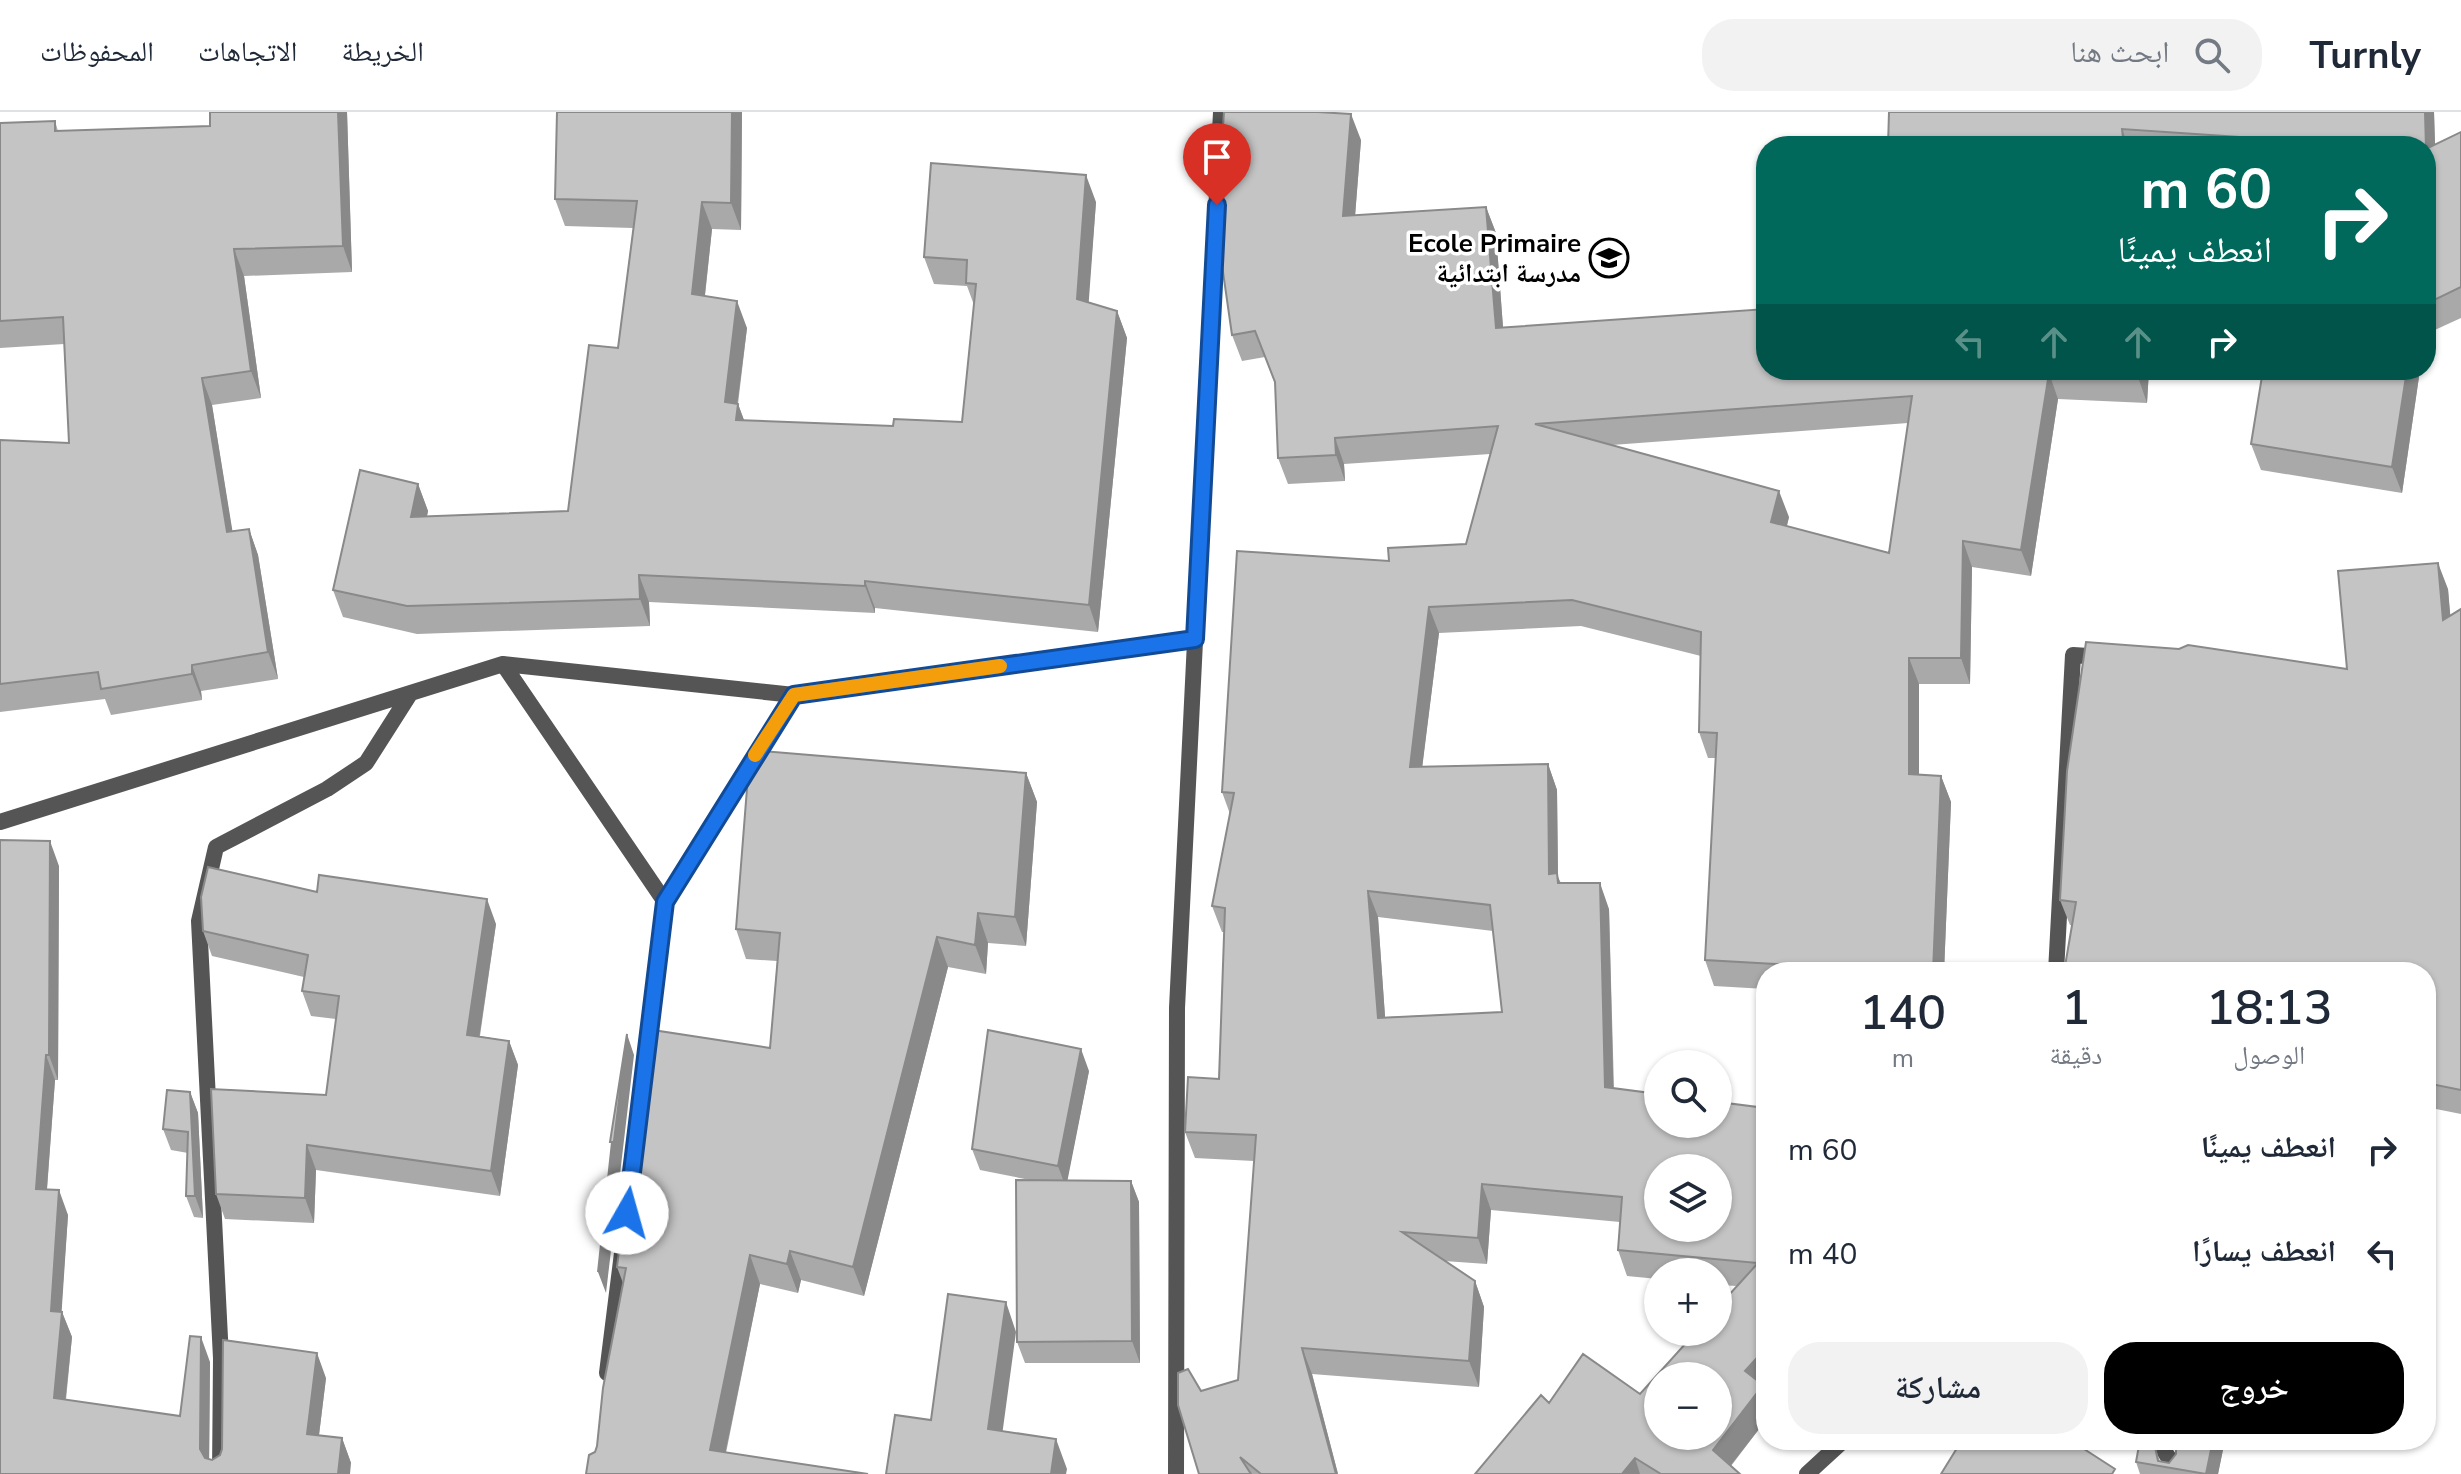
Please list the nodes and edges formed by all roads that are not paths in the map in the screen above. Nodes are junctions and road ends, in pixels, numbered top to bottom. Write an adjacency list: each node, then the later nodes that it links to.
1 (1221, 112): 2 (street)
2 (1195, 639): 6 (street); 16 (street)
3 (2117, 658): 9 (street)
4 (503, 664): 5 (street); 6 (street); 8 (street)
5 (410, 694): 7 (street); 15 (street)
6 (794, 695): 8 (street)
7 (0, 822)
8 (665, 902): 10 (street)
9 (2057, 962)
10 (644, 1073)
11 (623, 1244): 12 (street)
12 (606, 1383)
13 (1833, 1450): 17 (street)
14 (2164, 1450): 18 (street)
15 (220, 1474)
16 (1176, 1474)
17 (1807, 1474)
18 (2173, 1474)

